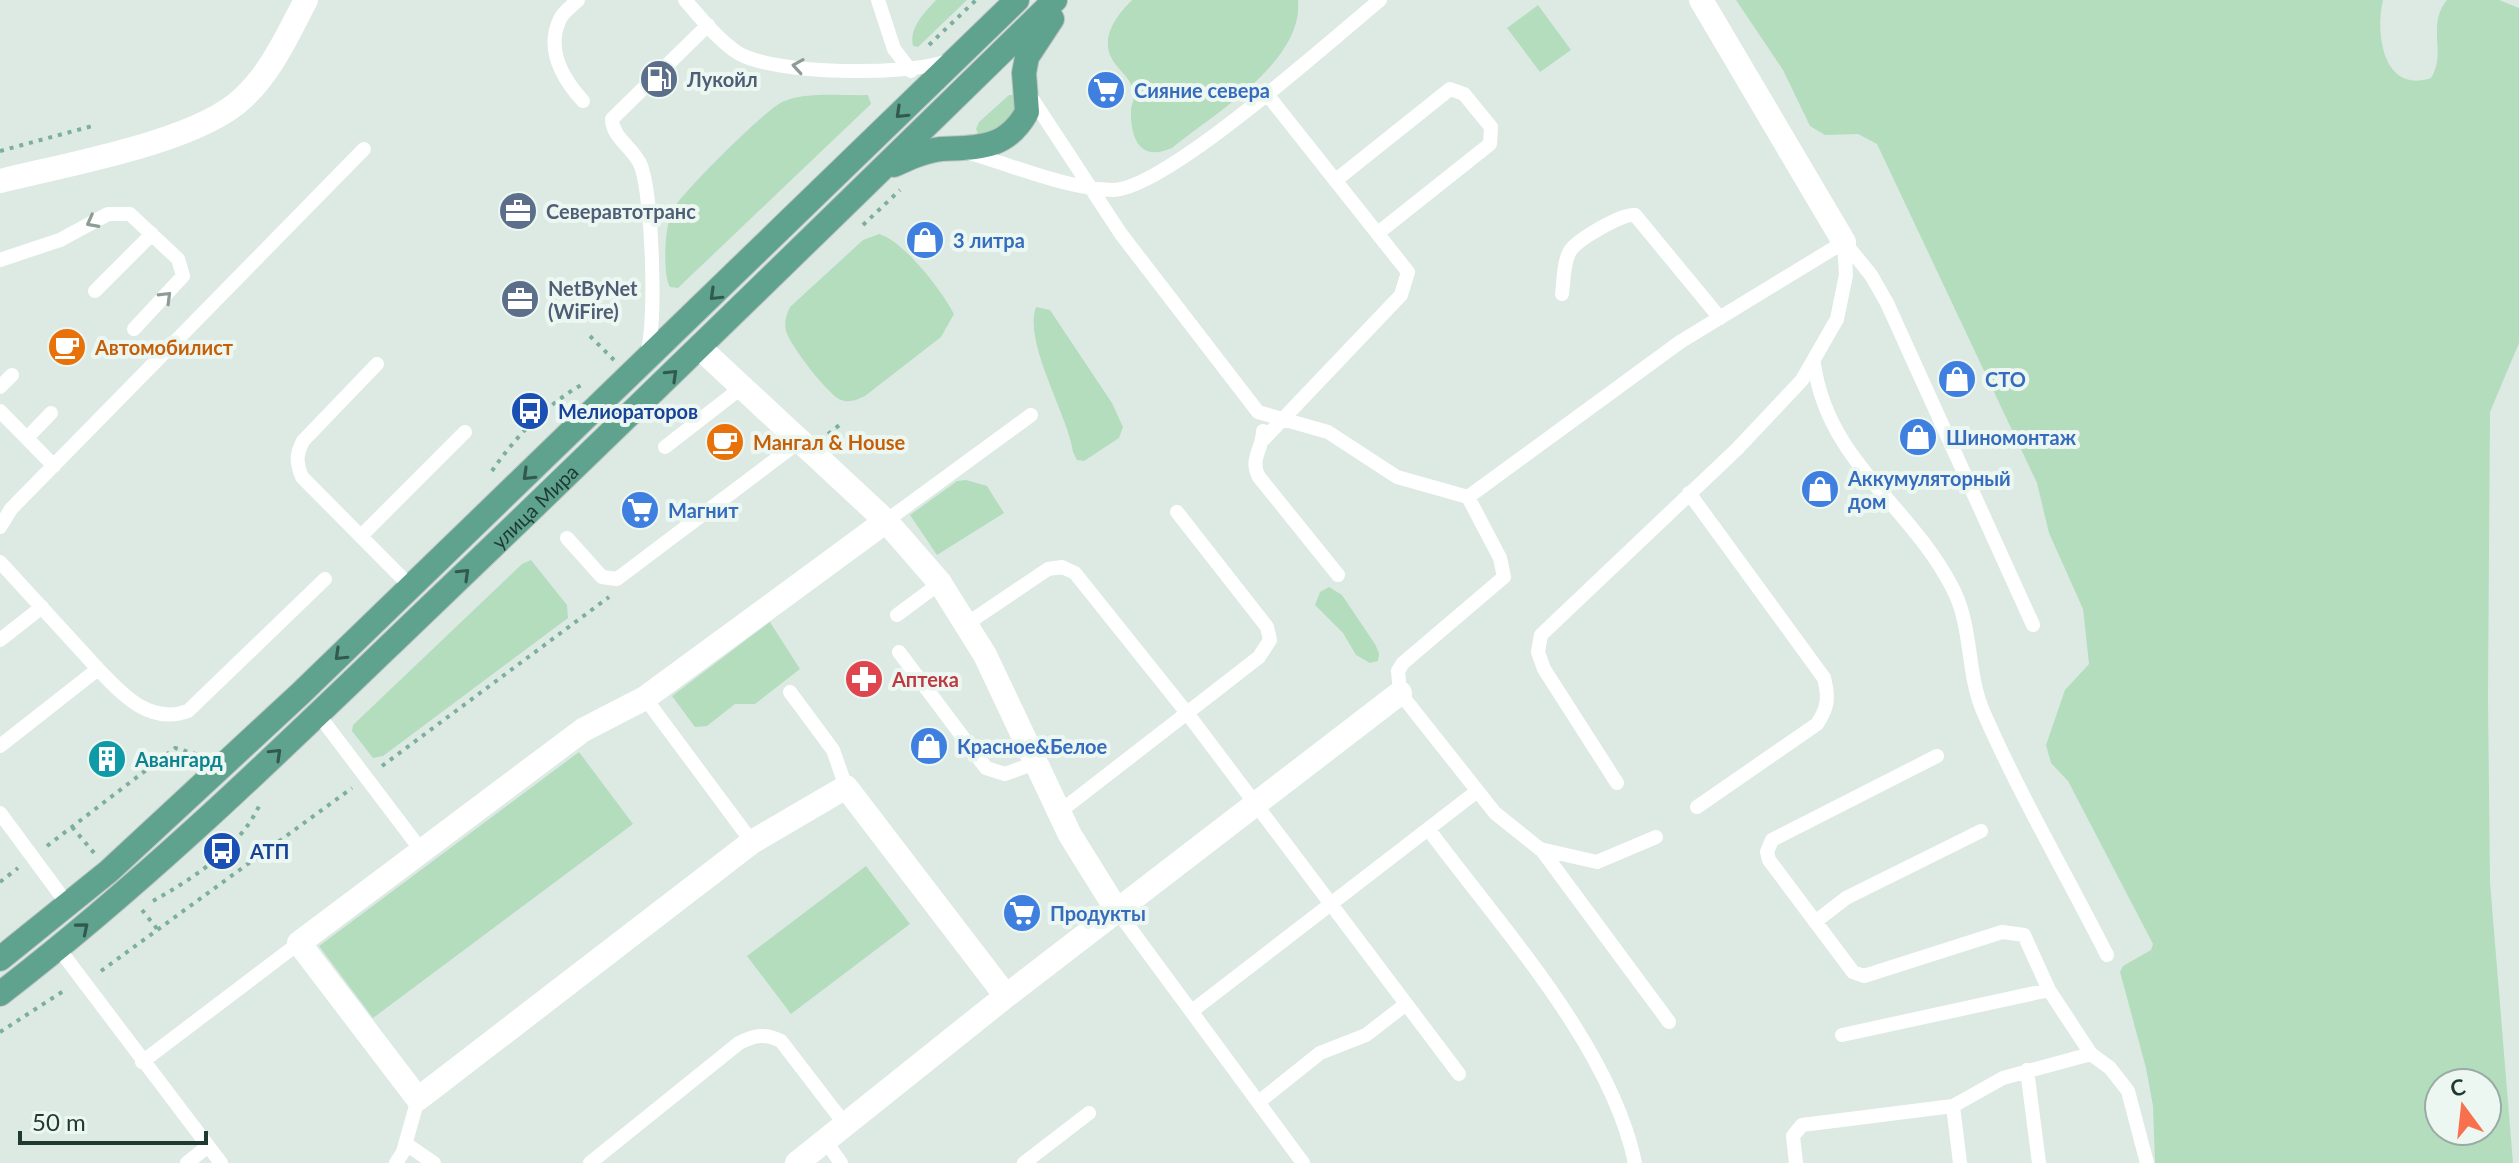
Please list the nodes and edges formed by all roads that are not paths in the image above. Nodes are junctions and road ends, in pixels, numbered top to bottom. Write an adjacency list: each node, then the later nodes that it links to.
1 (306, 0): 23 (street)
2 (560, 0): 11 (lane)
3 (578, 0): 11 (lane)
4 (685, 0): 12 (lane)
5 (878, 0): 15 (lane)
6 (1017, 0): 14 (main road, улица Мира)
7 (1055, 0): 13 (main road, улица Мира)
8 (1067, 0): 16 (main road)
9 (1380, 0): 17 (lane)
10 (1701, 0): 27 (street)
11 (560, 18): 18 (lane)
12 (708, 25): 15 (lane, one-way to 12); 37 (lane)
13 (996, 57): 14 (main road); 16 (main road); 21 (main road, улица Мира)
14 (958, 58): 15 (lane); 32 (main road, улица Мира, one-way to 32)
15 (911, 71)
16 (1025, 88): 20 (main road); 24 (lane)
17 (1266, 93): 22 (lane); 24 (lane)
18 (583, 101)
19 (364, 149): 51 (lane)
20 (955, 150): 21 (main road); 24 (lane)
21 (875, 176): 34 (main road, улица Мира)
22 (1336, 180): 25 (lane); 25 (lane)
23 (0, 181)
24 (1088, 187): 42 (lane)
25 (1378, 233): 45 (lane)
26 (152, 234): 28 (lane, one-way to 28); 29 (lane); 33 (lane, one-way to 26)
27 (1844, 242): 31 (lane); 36 (lane); 68 (lane)
28 (0, 260)
29 (95, 291)
30 (1562, 294): 31 (lane)
31 (1720, 318): 53 (lane)
32 (682, 328): 34 (main road); 37 (main road, улица Мира)
33 (134, 329)
34 (700, 348): 40 (street); 76 (main road, улица Мира, one-way to 34)
35 (377, 364): 58 (lane)
36 (1814, 364): 52 (lane); 99 (lane)
37 (643, 365): 64 (main road, улица Мира, one-way to 64)
38 (12, 375): 39 (lane)
39 (0, 387)
40 (741, 388): 49 (street); 50 (lane)
41 (0, 411): 47 (lane)
42 (1258, 412): 45 (lane); 48 (lane)
43 (51, 413): 47 (lane)
44 (1031, 415): 56 (lane)
45 (1282, 418): 48 (lane); 53 (lane)
46 (465, 432): 58 (lane)
47 (27, 438): 51 (lane)
48 (1263, 440): 61 (lane)
49 (804, 445): 56 (street); 59 (lane)
50 (665, 447)
51 (54, 466): 54 (lane)
52 (1689, 493): 80 (lane); 84 (lane)
53 (1468, 497): 73 (lane)
54 (6, 510): 57 (lane)
55 (1177, 512): 75 (lane)
56 (886, 521): 63 (street); 74 (street)
57 (0, 527)
58 (361, 536): 64 (lane)
59 (567, 538)
60 (0, 562): 65 (lane)
61 (1338, 575)
62 (325, 579): 71 (lane)
63 (940, 583): 66 (lane); 67 (street)
64 (411, 587): 93 (main road, улица Мира, one-way to 93)
65 (42, 607): 69 (lane); 71 (lane)
66 (897, 615)
67 (968, 623): 75 (lane); 79 (street)
68 (2033, 625)
69 (0, 640)
70 (899, 652): 79 (lane)
71 (98, 669): 77 (lane)
72 (790, 692): 81 (lane)
73 (1400, 693): 82 (lane); 83 (street)
74 (645, 698): 90 (lane); 92 (street)
75 (1187, 713): 83 (lane); 86 (lane)
76 (318, 714): 92 (lane); 98 (main road, улица Мира, one-way to 76)
77 (0, 746)
78 (1937, 756): 96 (lane)
79 (1035, 763): 86 (street)
80 (1617, 783)
81 (846, 787): 90 (street); 103 (street)
82 (1476, 792): 87 (lane); 91 (lane)
83 (1256, 806): 94 (lane); 95 (street)
84 (1697, 807)
85 (0, 813): 93 (lane)
86 (1058, 813): 95 (street)
87 (1429, 830): 94 (lane); 129 (lane)
88 (1981, 831): 96 (lane)
89 (1656, 837): 91 (lane)
90 (752, 842): 112 (street)
91 (1540, 849): 106 (lane)
92 (421, 850): 97 (street)
93 (68, 905): 100 (main road, улица Мира)
94 (1331, 906): 104 (lane); 105 (lane)
95 (1118, 912): 103 (street); 105 (lane)
96 (1815, 922): 101 (lane)
97 (299, 943): 109 (lane); 112 (street)
98 (59, 949): 102 (main road, улица Мира); 109 (lane)
99 (2107, 955)
100 (0, 959)
101 (2049, 990): 107 (lane); 108 (lane)
102 (0, 994)
103 (1006, 996): 116 (street)
104 (1406, 1004): 111 (lane); 113 (lane)
105 (1192, 1011): 113 (lane)
106 (1669, 1022)
107 (1842, 1035)
108 (2091, 1054): 110 (lane); 133 (lane)
109 (142, 1062): 119 (lane)
110 (2027, 1070): 114 (lane); 132 (lane)
111 (1459, 1074)
112 (418, 1099): 118 (lane)
113 (1260, 1101): 128 (lane)
114 (1953, 1106): 130 (lane); 131 (lane)
115 (1089, 1113): 127 (lane)
116 (844, 1123): 117 (street); 124 (lane)
117 (826, 1142): 125 (street); 126 (lane)
118 (406, 1144): 122 (lane); 123 (lane)
119 (208, 1146): 120 (lane); 121 (lane)
120 (187, 1163)
121 (221, 1163)
122 (396, 1163)
123 (434, 1163)
124 (590, 1163)
125 (797, 1163)
126 (841, 1163)
127 (1024, 1163)
128 (1303, 1163)
129 (1635, 1163)
130 (1796, 1163)
131 (1960, 1163)
132 (2039, 1163)
133 (2147, 1163)

